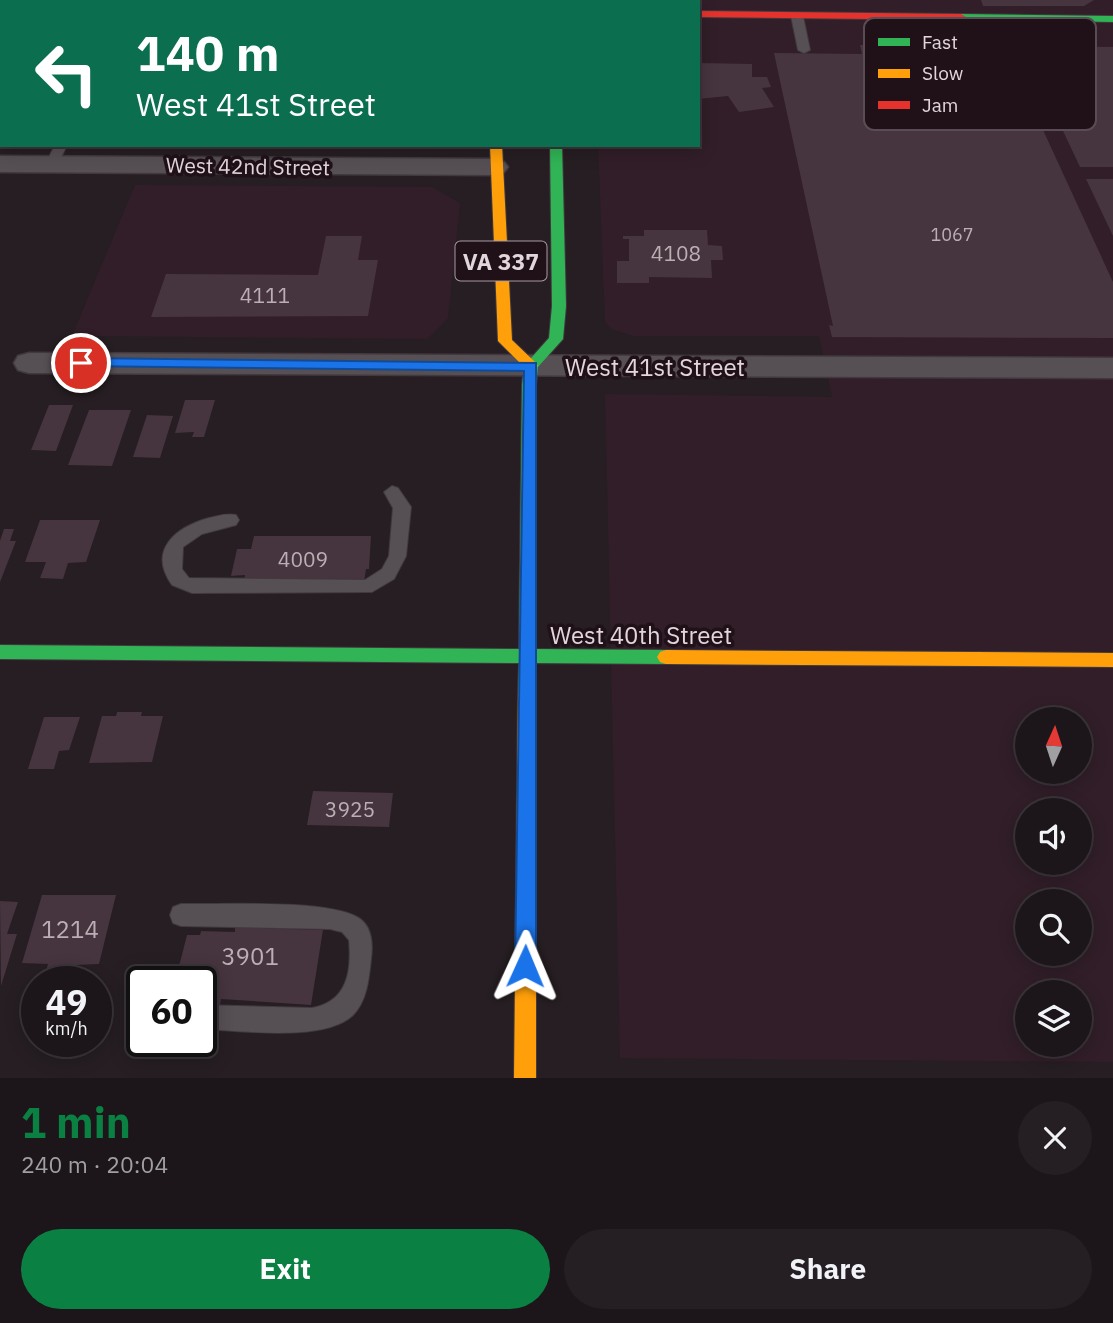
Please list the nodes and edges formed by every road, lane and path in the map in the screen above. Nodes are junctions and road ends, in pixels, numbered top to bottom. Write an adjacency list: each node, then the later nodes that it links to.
1 (700, 15): 3 (street)
2 (864, 27): 3 (street)
3 (800, 28): 4 (lane)
4 (804, 50)
5 (556, 147): 10 (street, VA 337)
6 (56, 155): 7 (street, West 42nd Street); 8 (street, West 42nd Street)
7 (496, 156): 10 (street, VA 337)
8 (0, 164)
9 (29, 363): 10 (street, West 41st Street)
10 (531, 366): 11 (street, West 41st Street); 15 (street)
11 (1113, 368)
12 (392, 492): 13 (lane)
13 (230, 520)
14 (0, 652): 15 (street, West 40th Street)
15 (529, 657): 16 (street, West 40th Street); 19 (street)
16 (1113, 660)
17 (181, 915): 18 (lane)
18 (217, 1017)
19 (525, 1078)

